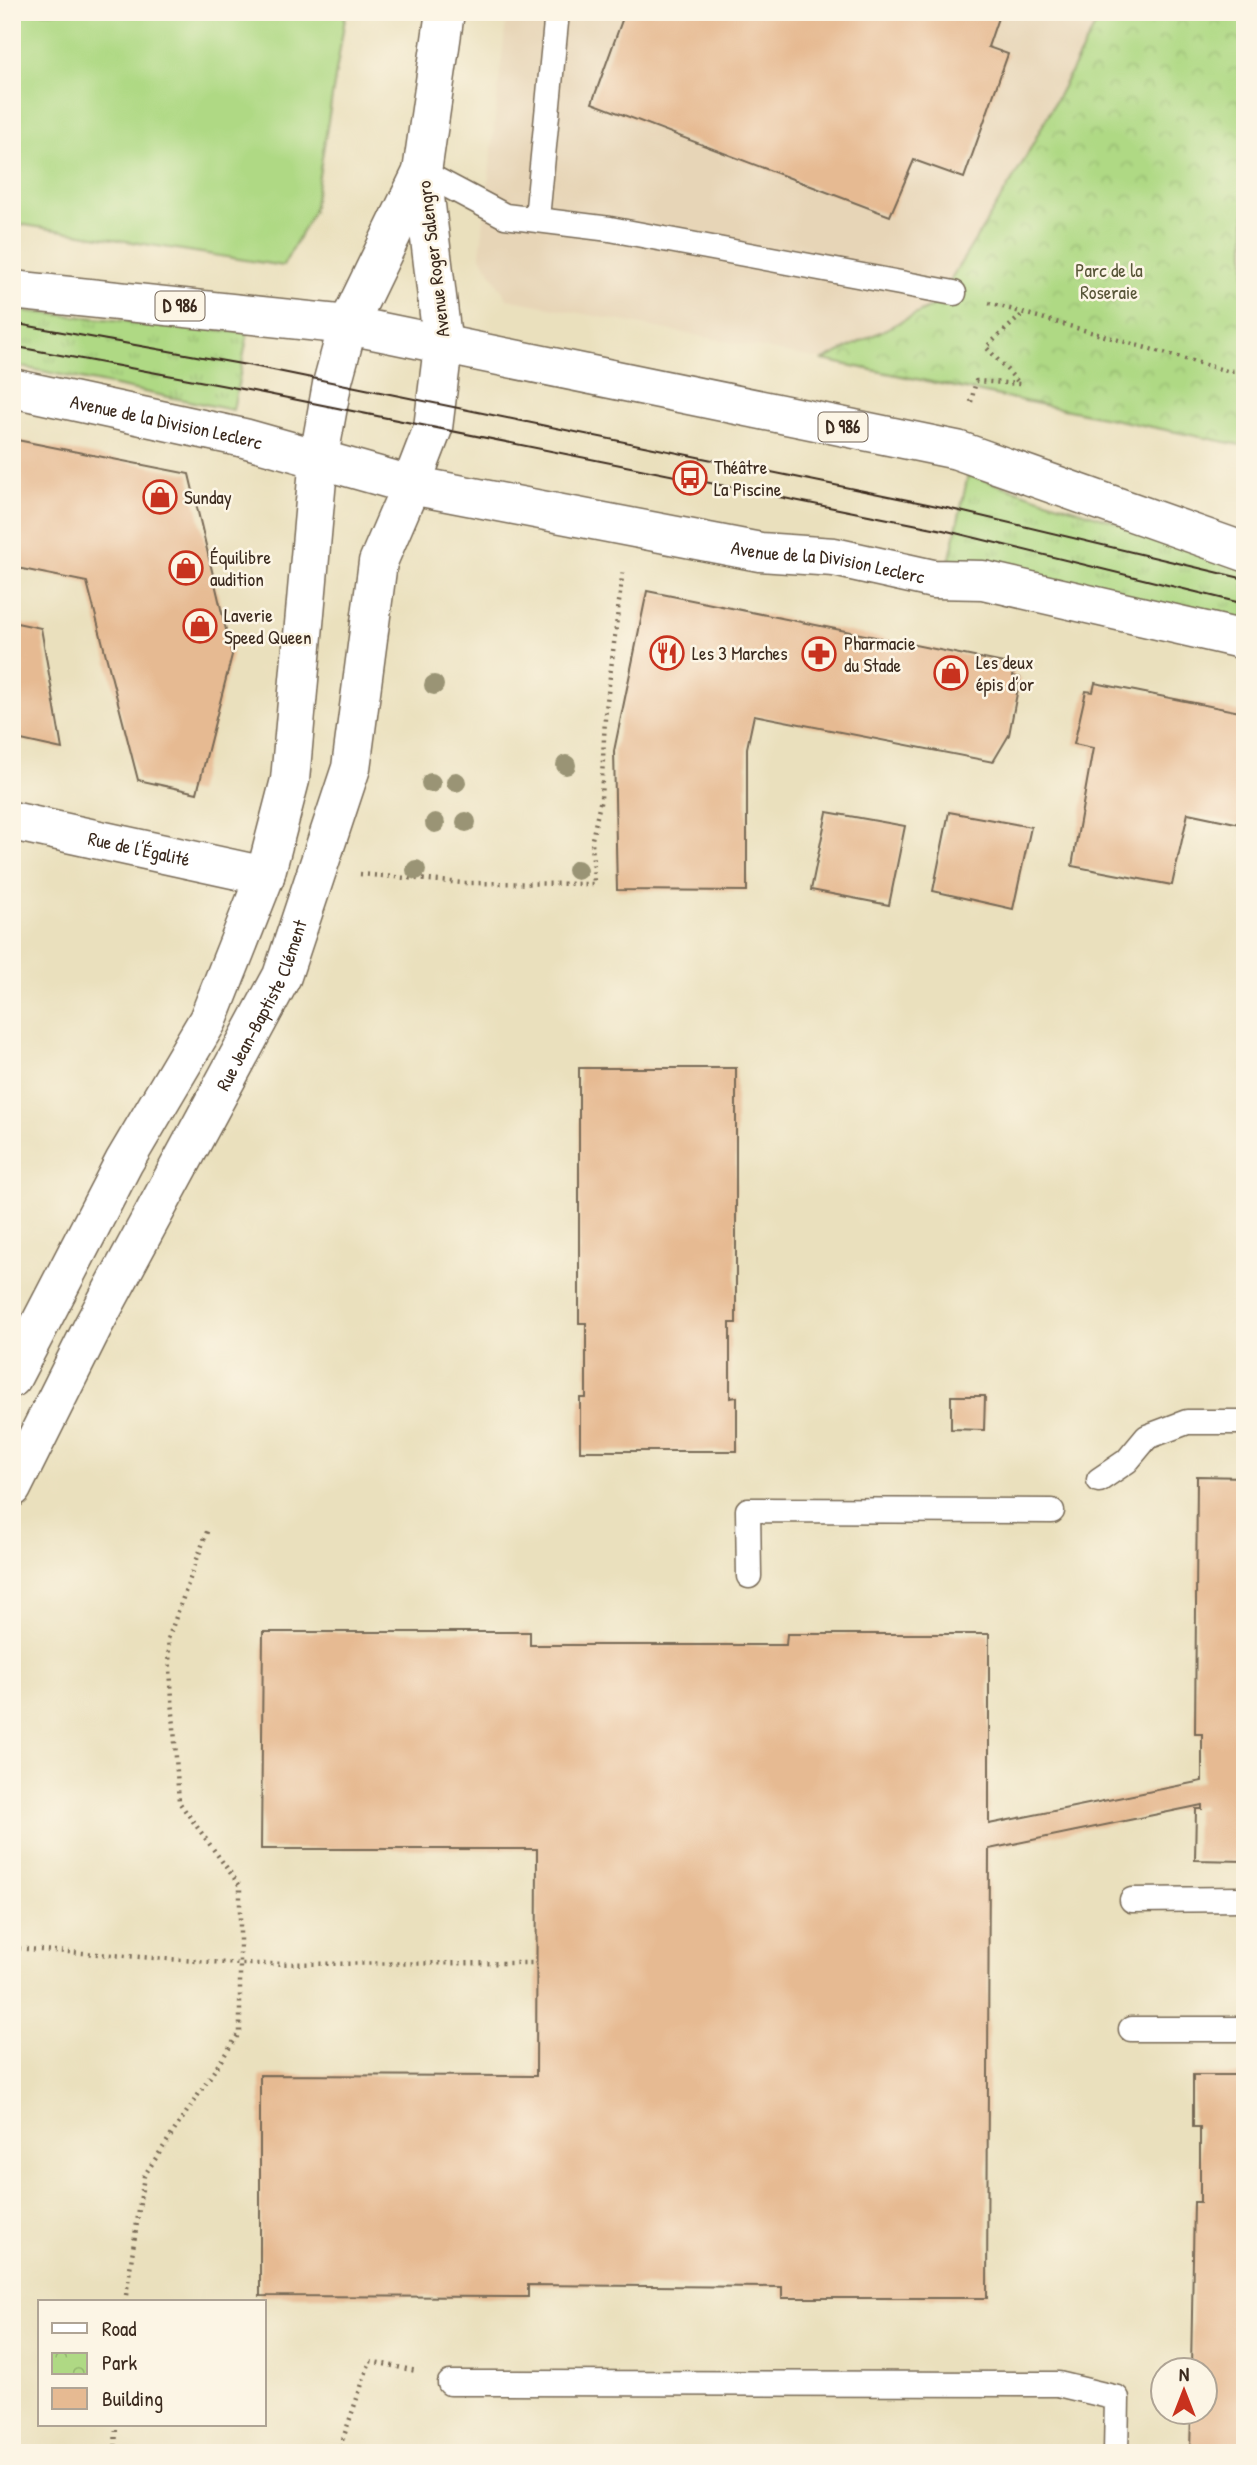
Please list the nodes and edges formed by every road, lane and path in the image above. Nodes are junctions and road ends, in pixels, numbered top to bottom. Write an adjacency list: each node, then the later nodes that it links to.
1 (445, 12): 3 (main road, Avenue Roger Salengro)
2 (557, 12): 4 (lane)
3 (422, 172): 4 (lane); 8 (main road, Avenue Roger Salengro); 9 (main road, Avenue Roger Salengro)
4 (537, 218): 6 (lane)
5 (12, 290): 8 (main road, D 986)
6 (954, 293): 7 (path)
7 (1024, 313): 10 (path); 12 (path)
8 (348, 325): 9 (main road); 13 (main road, Avenue Roger Salengro)
9 (443, 347): 14 (main road, Avenue Roger Salengro); 16 (main road, D 986)
10 (1245, 370)
11 (12, 388): 13 (main road, Avenue de la Division Leclerc)
12 (971, 402)
13 (319, 457): 14 (main road, Avenue de la Division Leclerc); 20 (main road, Rue Jean-Baptiste Clément)
14 (411, 485): 15 (main road, Avenue de la Division Leclerc); 19 (main road, Rue Jean-Baptiste Clément)
15 (628, 526): 17 (main road, Avenue de la Division Leclerc); 19 (path)
16 (1240, 547)
17 (1245, 640)
18 (12, 821): 20 (main road, Rue de l'Égalité)
19 (318, 870): 24 (main road, Rue Jean-Baptiste Clément)
20 (265, 876): 21 (main road, Rue Jean-Baptiste Clément)
21 (12, 1378)
22 (1245, 1422): 23 (lane)
23 (1099, 1480)
24 (12, 1488)
25 (1052, 1511): 27 (lane)
26 (208, 1529): 32 (path)
27 (749, 1576)
28 (1245, 1899): 29 (lane)
29 (1132, 1900)
30 (12, 1948): 32 (path)
31 (537, 1963): 32 (path)
32 (240, 1964): 35 (path)
33 (1131, 2029): 34 (lane)
34 (1245, 2029)
35 (125, 2300)
36 (450, 2383): 39 (path); 40 (lane)
37 (116, 2426): 38 (path)
38 (115, 2453)
39 (338, 2453)
40 (1116, 2453)

